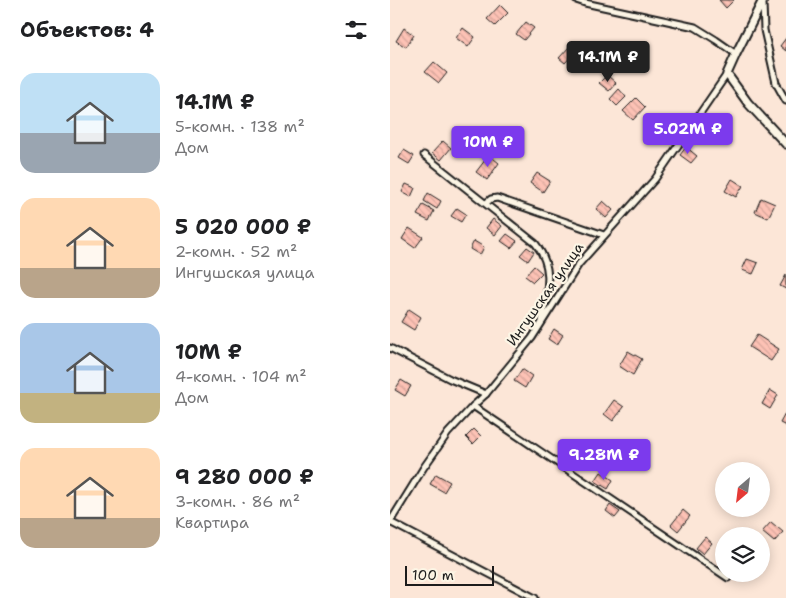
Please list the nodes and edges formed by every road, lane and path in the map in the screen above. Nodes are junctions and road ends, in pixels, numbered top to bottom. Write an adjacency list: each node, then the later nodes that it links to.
1 (576, 0): 3 (street)
2 (763, 0): 3 (main road, Ингушская улица); 5 (street)
3 (736, 54): 4 (main road, Ингушская улица)
4 (727, 74): 6 (main road); 9 (street, Ингушская улица)
5 (786, 101)
6 (786, 144)
7 (424, 156): 8 (street)
8 (486, 203): 9 (street); 10 (street)
9 (604, 235): 10 (street, Ингушская улица)
10 (541, 325): 12 (street, Ингушская улица)
11 (390, 348): 12 (street)
12 (486, 394): 13 (street, Ингушская улица)
13 (473, 406): 14 (street, Ингушская улица); 15 (street)
14 (390, 522): 16 (street)
15 (715, 569)
16 (535, 598)

